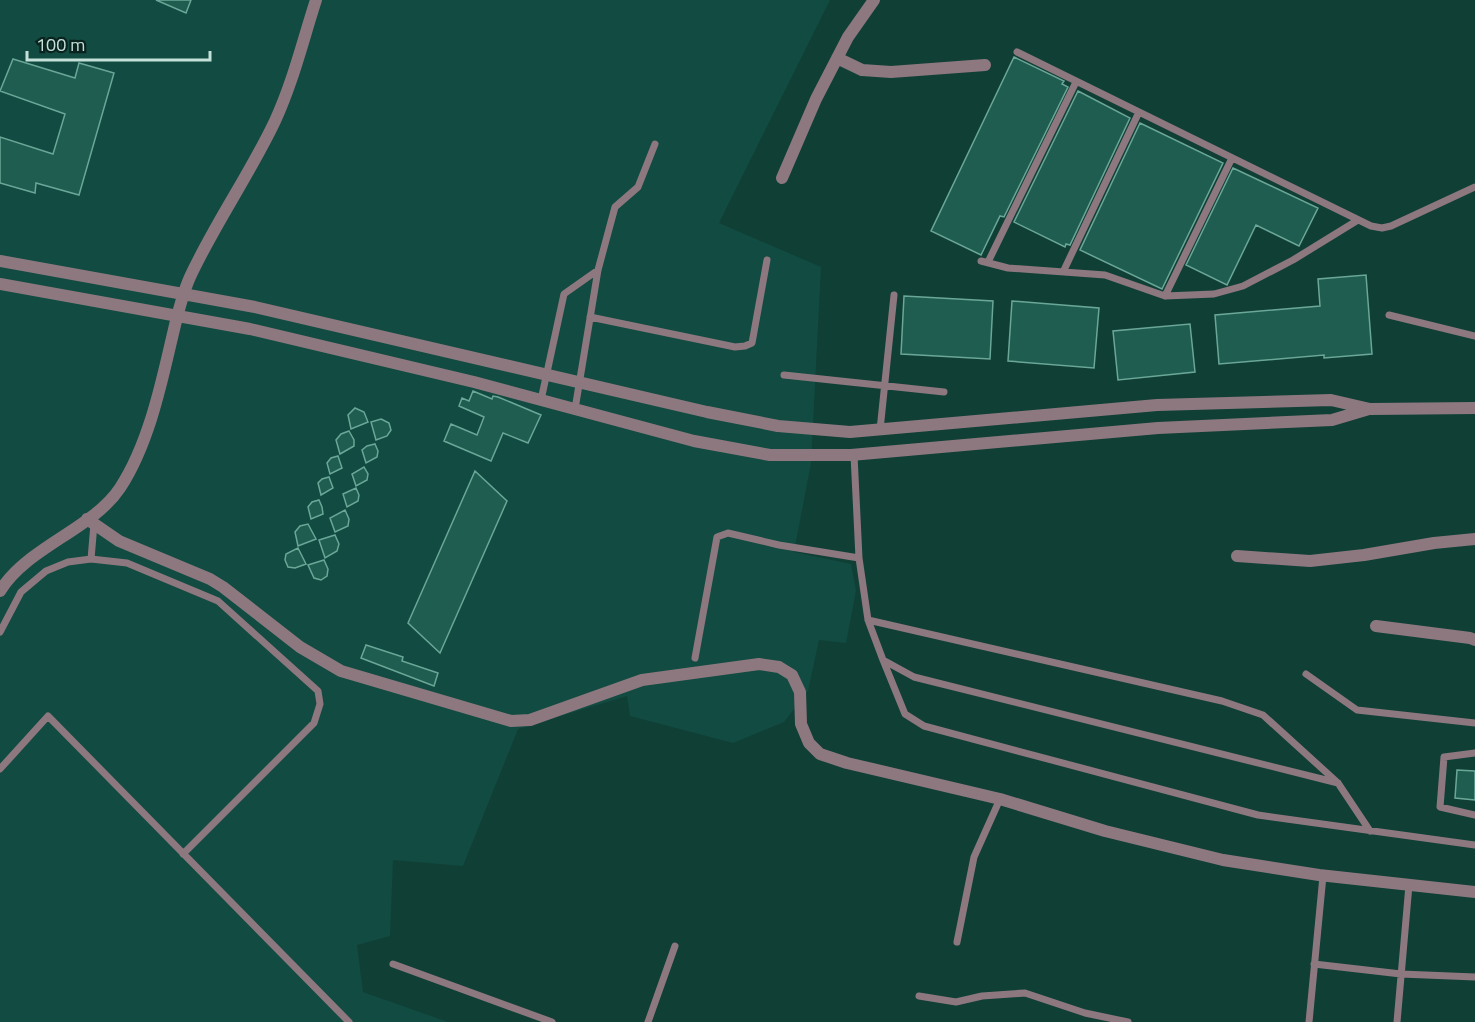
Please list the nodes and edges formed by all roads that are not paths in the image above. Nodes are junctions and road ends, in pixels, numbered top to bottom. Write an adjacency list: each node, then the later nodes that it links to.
1 (316, 0): 18 (street)
2 (874, 0): 4 (street)
3 (1017, 52): 6 (lane)
4 (837, 58): 5 (street); 10 (street)
5 (985, 65)
6 (1076, 82): 7 (lane); 16 (lane)
7 (1139, 112): 9 (lane); 16 (lane)
8 (655, 144): 15 (lane)
9 (1232, 158): 12 (lane); 20 (lane)
10 (782, 178)
11 (1475, 187): 12 (lane)
12 (1358, 220): 20 (lane)
13 (767, 260): 23 (lane)
14 (0, 261): 18 (street)
15 (598, 270): 23 (lane); 25 (lane)
16 (1064, 270): 20 (lane)
17 (0, 284): 21 (street)
18 (184, 294): 21 (street); 25 (street)
19 (894, 295): 28 (lane)
20 (1166, 296)
21 (178, 315): 30 (street); 36 (street)
22 (1389, 315): 24 (lane)
23 (590, 317): 27 (lane)
24 (1475, 336)
25 (546, 375): 27 (street); 30 (lane)
26 (784, 375): 28 (lane)
27 (579, 383): 33 (lane); 34 (street)
28 (884, 387): 29 (lane); 34 (lane)
29 (944, 392)
30 (541, 400): 33 (street)
31 (1475, 408): 32 (street)
32 (1370, 409): 34 (street); 35 (street)
33 (575, 410): 35 (street)
34 (880, 430)
35 (854, 455): 40 (lane)
36 (90, 521): 39 (lane); 41 (street); 53 (street)
37 (1475, 539): 38 (street)
38 (1237, 556)
39 (92, 558): 44 (lane); 57 (lane)
40 (860, 558): 42 (lane); 46 (lane)
41 (0, 591)
42 (868, 620): 47 (lane); 52 (lane)
43 (1376, 626): 45 (street)
44 (0, 632)
45 (1475, 640)
46 (696, 658)
47 (883, 660): 52 (lane); 55 (lane)
48 (1306, 674): 49 (lane)
49 (1475, 723)
50 (1475, 753): 54 (lane)
51 (0, 769): 57 (lane)
52 (1338, 783): 55 (lane)
53 (1000, 799): 58 (street); 61 (lane)
54 (1475, 815)
55 (1370, 831): 56 (lane)
56 (1475, 845)
57 (183, 854): 68 (lane)
58 (1323, 876): 59 (street); 64 (lane)
59 (1410, 885): 60 (street); 65 (lane)
60 (1475, 892)
61 (957, 942)
62 (675, 946): 70 (lane)
63 (393, 964): 69 (lane)
64 (1314, 964): 65 (lane); 72 (lane)
65 (1401, 974): 66 (lane); 73 (lane)
66 (1475, 977)
67 (919, 996): 71 (lane)
68 (348, 1022)
69 (552, 1022)
70 (648, 1022)
71 (1128, 1022)
72 (1308, 1022)
73 (1397, 1022)

